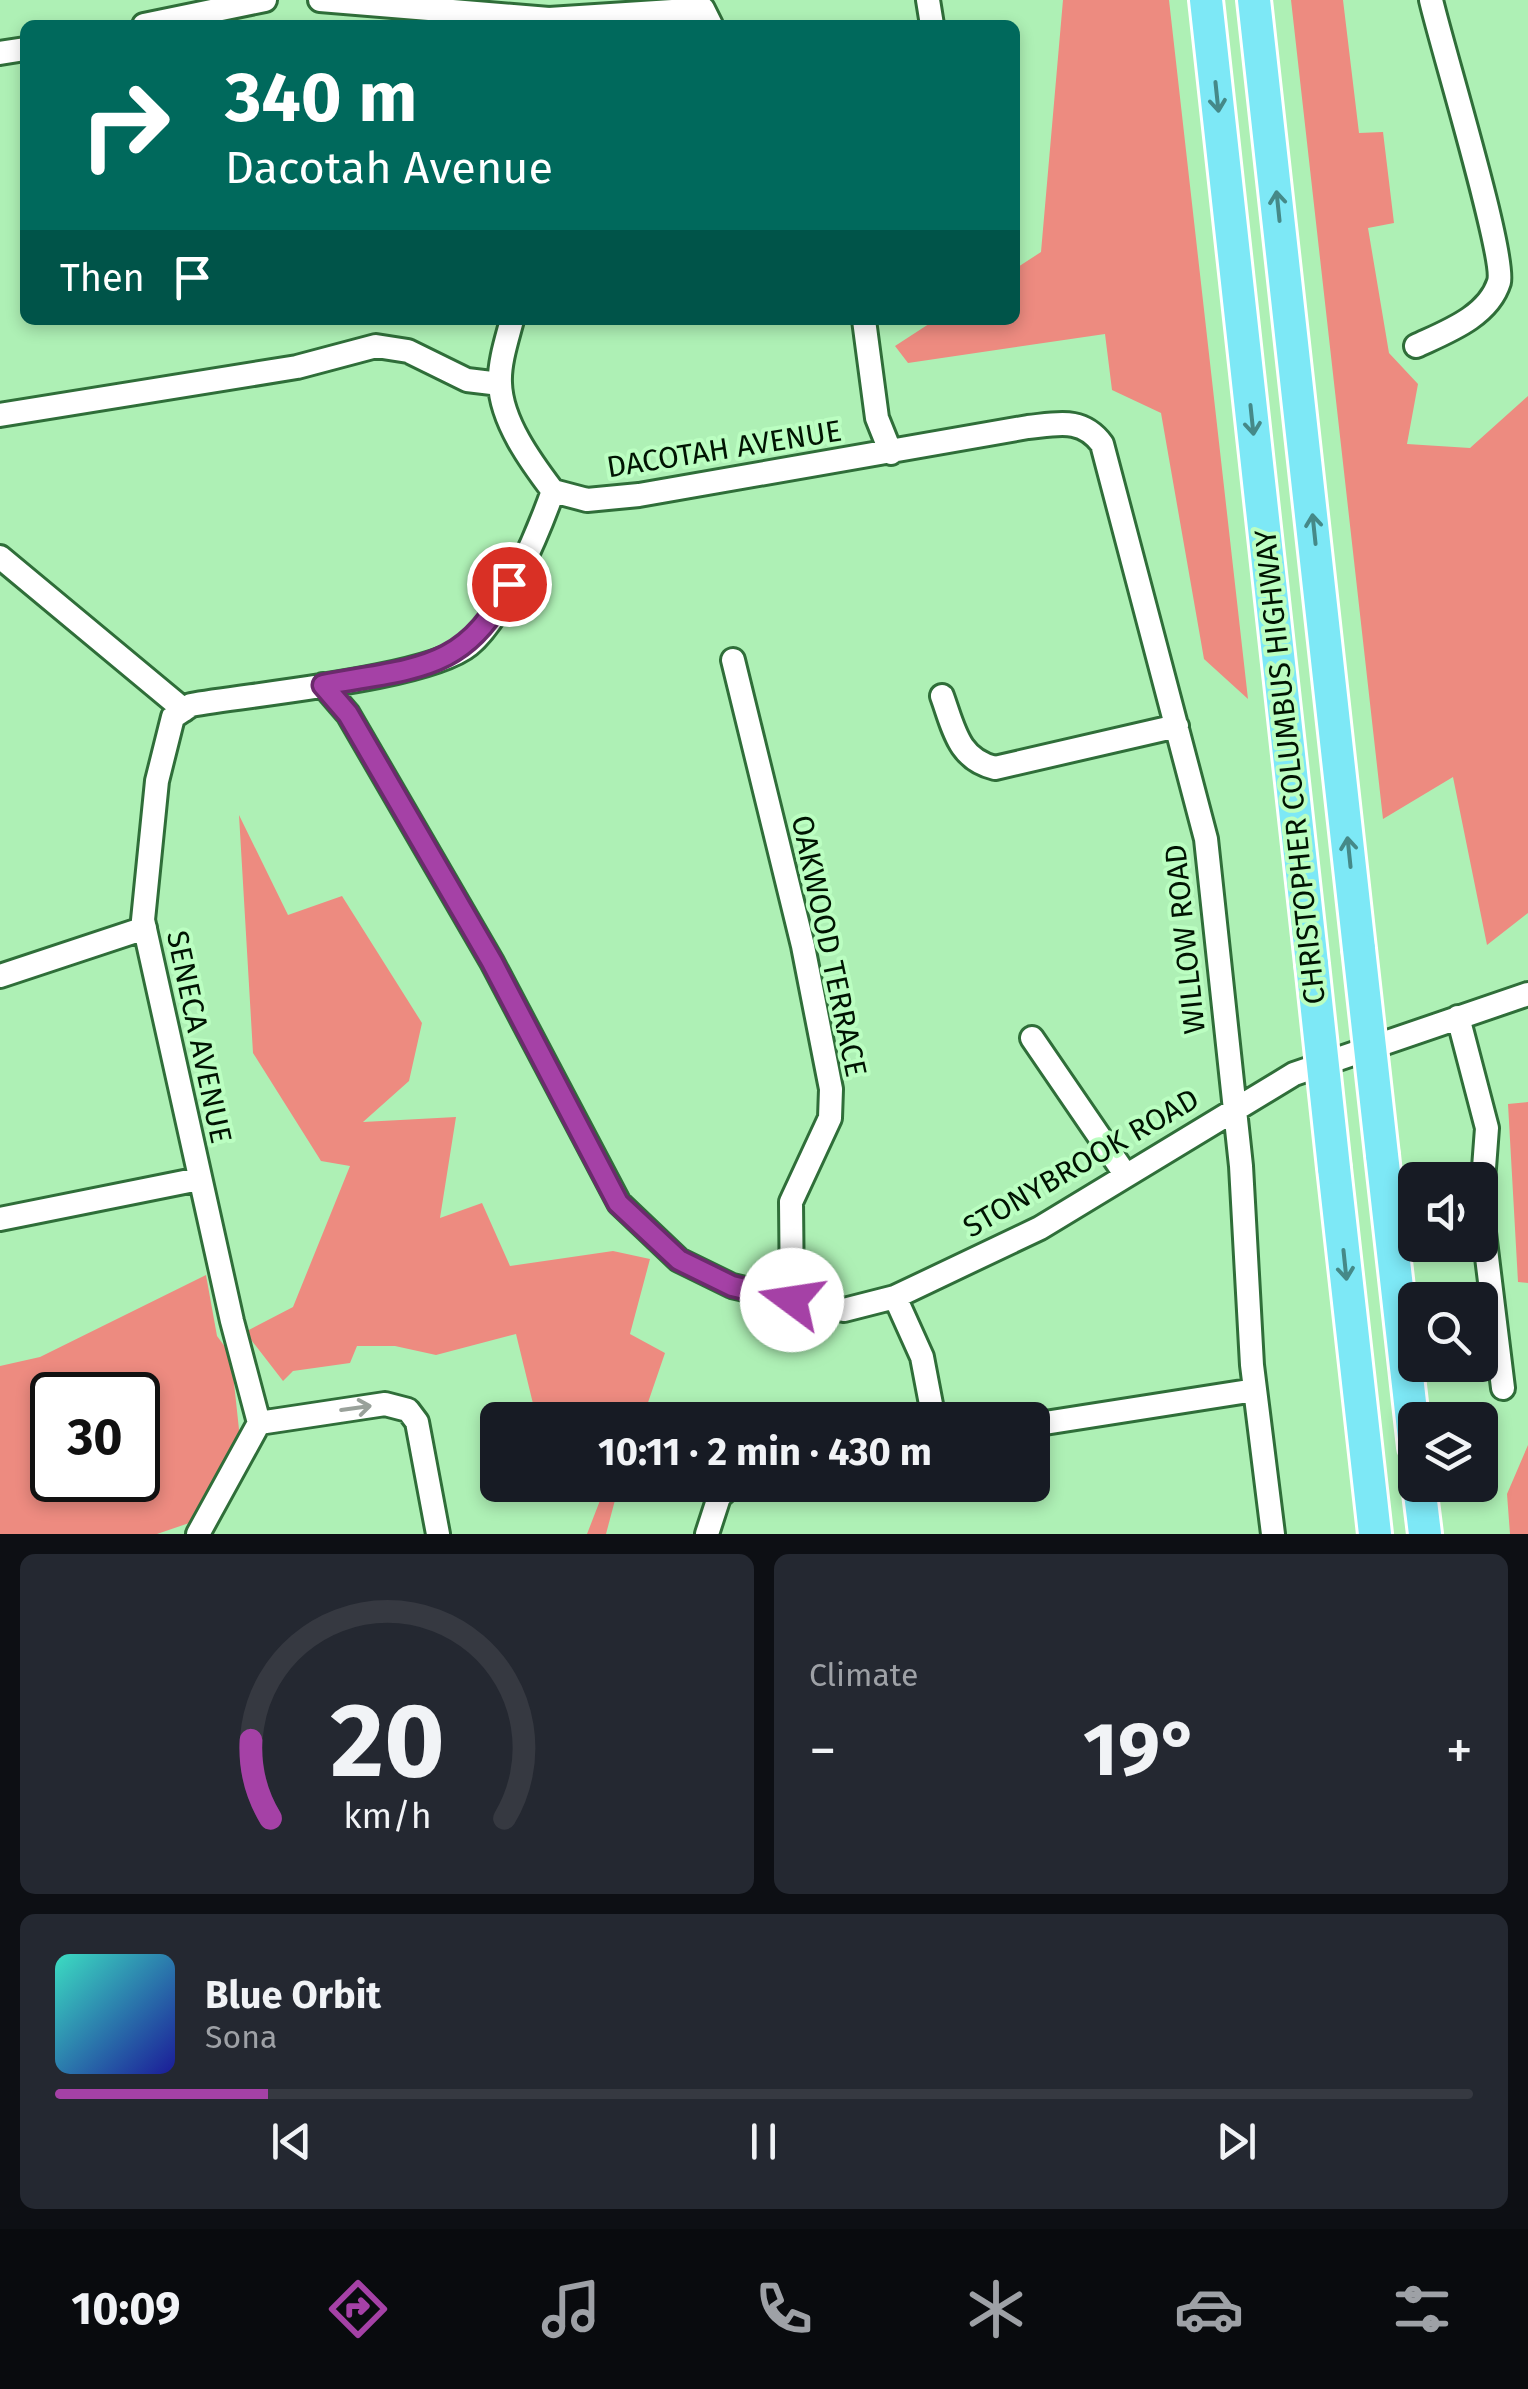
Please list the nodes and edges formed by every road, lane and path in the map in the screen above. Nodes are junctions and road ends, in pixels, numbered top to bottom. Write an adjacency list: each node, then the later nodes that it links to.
1 (265, 0): 7 (street)
2 (320, 0): 6 (street)
3 (1206, 0): 46 (highway, CHRISTOPHER COLUMBUS HIGHWAY, one-way to 46, bridge)
4 (1254, 0): 37 (highway, CHRISTOPHER COLUMBUS HIGHWAY, one-way to 4, bridge)
5 (1431, 0): 11 (street)
6 (580, 14): 8 (street)
7 (168, 20)
8 (709, 20)
9 (511, 325): 12 (street)
10 (865, 325): 15 (street)
11 (1416, 346)
12 (500, 384): 13 (street); 16 (street)
13 (0, 415)
14 (1074, 422): 15 (street, DACOTAH AVENUE); 22 (street, WILLOW ROAD)
15 (890, 452): 16 (street, DACOTAH AVENUE)
16 (553, 491): 19 (street)
17 (0, 556): 21 (street)
18 (733, 660): 33 (street, OAKWOOD TERRACE)
19 (323, 685): 21 (street); 33 (street, STONYBROOK ROAD)
20 (942, 696): 22 (street)
21 (184, 710): 23 (street, SENECA AVENUE)
22 (1177, 726): 28 (street, WILLOW ROAD)
23 (145, 928): 24 (street); 30 (street, SENECA AVENUE)
24 (0, 976)
25 (1528, 994): 26 (street, STONYBROOK ROAD)
26 (1458, 1016): 28 (street, STONYBROOK ROAD); 34 (street)
27 (1032, 1038): 29 (street)
28 (1234, 1108): 29 (street, STONYBROOK ROAD); 35 (street, WILLOW ROAD)
29 (1125, 1174): 32 (street, STONYBROOK ROAD)
30 (200, 1179): 31 (street); 39 (street, SENECA AVENUE)
31 (0, 1219)
32 (895, 1297): 33 (street, STONYBROOK ROAD); 36 (street)
33 (792, 1300)
34 (1503, 1388)
35 (1256, 1390): 38 (street); 45 (street, WILLOW ROAD)
36 (931, 1402)
37 (1410, 1402)
38 (1050, 1422)
39 (259, 1423): 42 (street); 43 (street, one-way to 43)
40 (717, 1502): 44 (street)
41 (1421, 1502): 47 (highway)
42 (198, 1534)
43 (438, 1534)
44 (708, 1534)
45 (1273, 1534)
46 (1376, 1534)
47 (1425, 1534)

